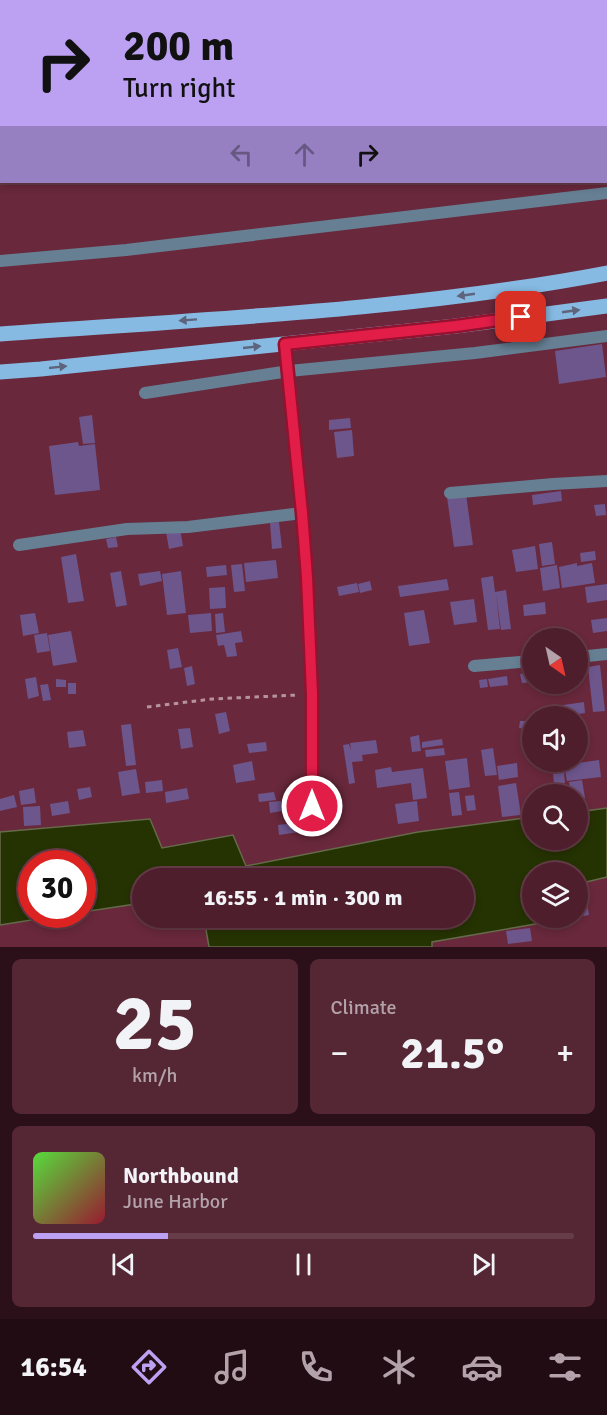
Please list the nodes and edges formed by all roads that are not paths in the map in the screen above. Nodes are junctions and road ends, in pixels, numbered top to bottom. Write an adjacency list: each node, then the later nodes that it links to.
1 (607, 193): 2 (street)
2 (0, 261)
3 (607, 273): 5 (main road, one-way to 5)
4 (607, 306): 7 (main road, one-way to 4)
5 (0, 334)
6 (607, 336): 8 (street)
7 (285, 344): 8 (street); 9 (main road, one-way to 7)
8 (289, 371): 10 (street); 13 (street)
9 (0, 372)
10 (145, 393)
11 (607, 482): 12 (street)
12 (450, 493)
13 (302, 513): 14 (street); 19 (street)
14 (19, 545)
15 (607, 654): 16 (street)
16 (588, 656)
17 (522, 662): 18 (street)
18 (474, 666)
19 (312, 806)

